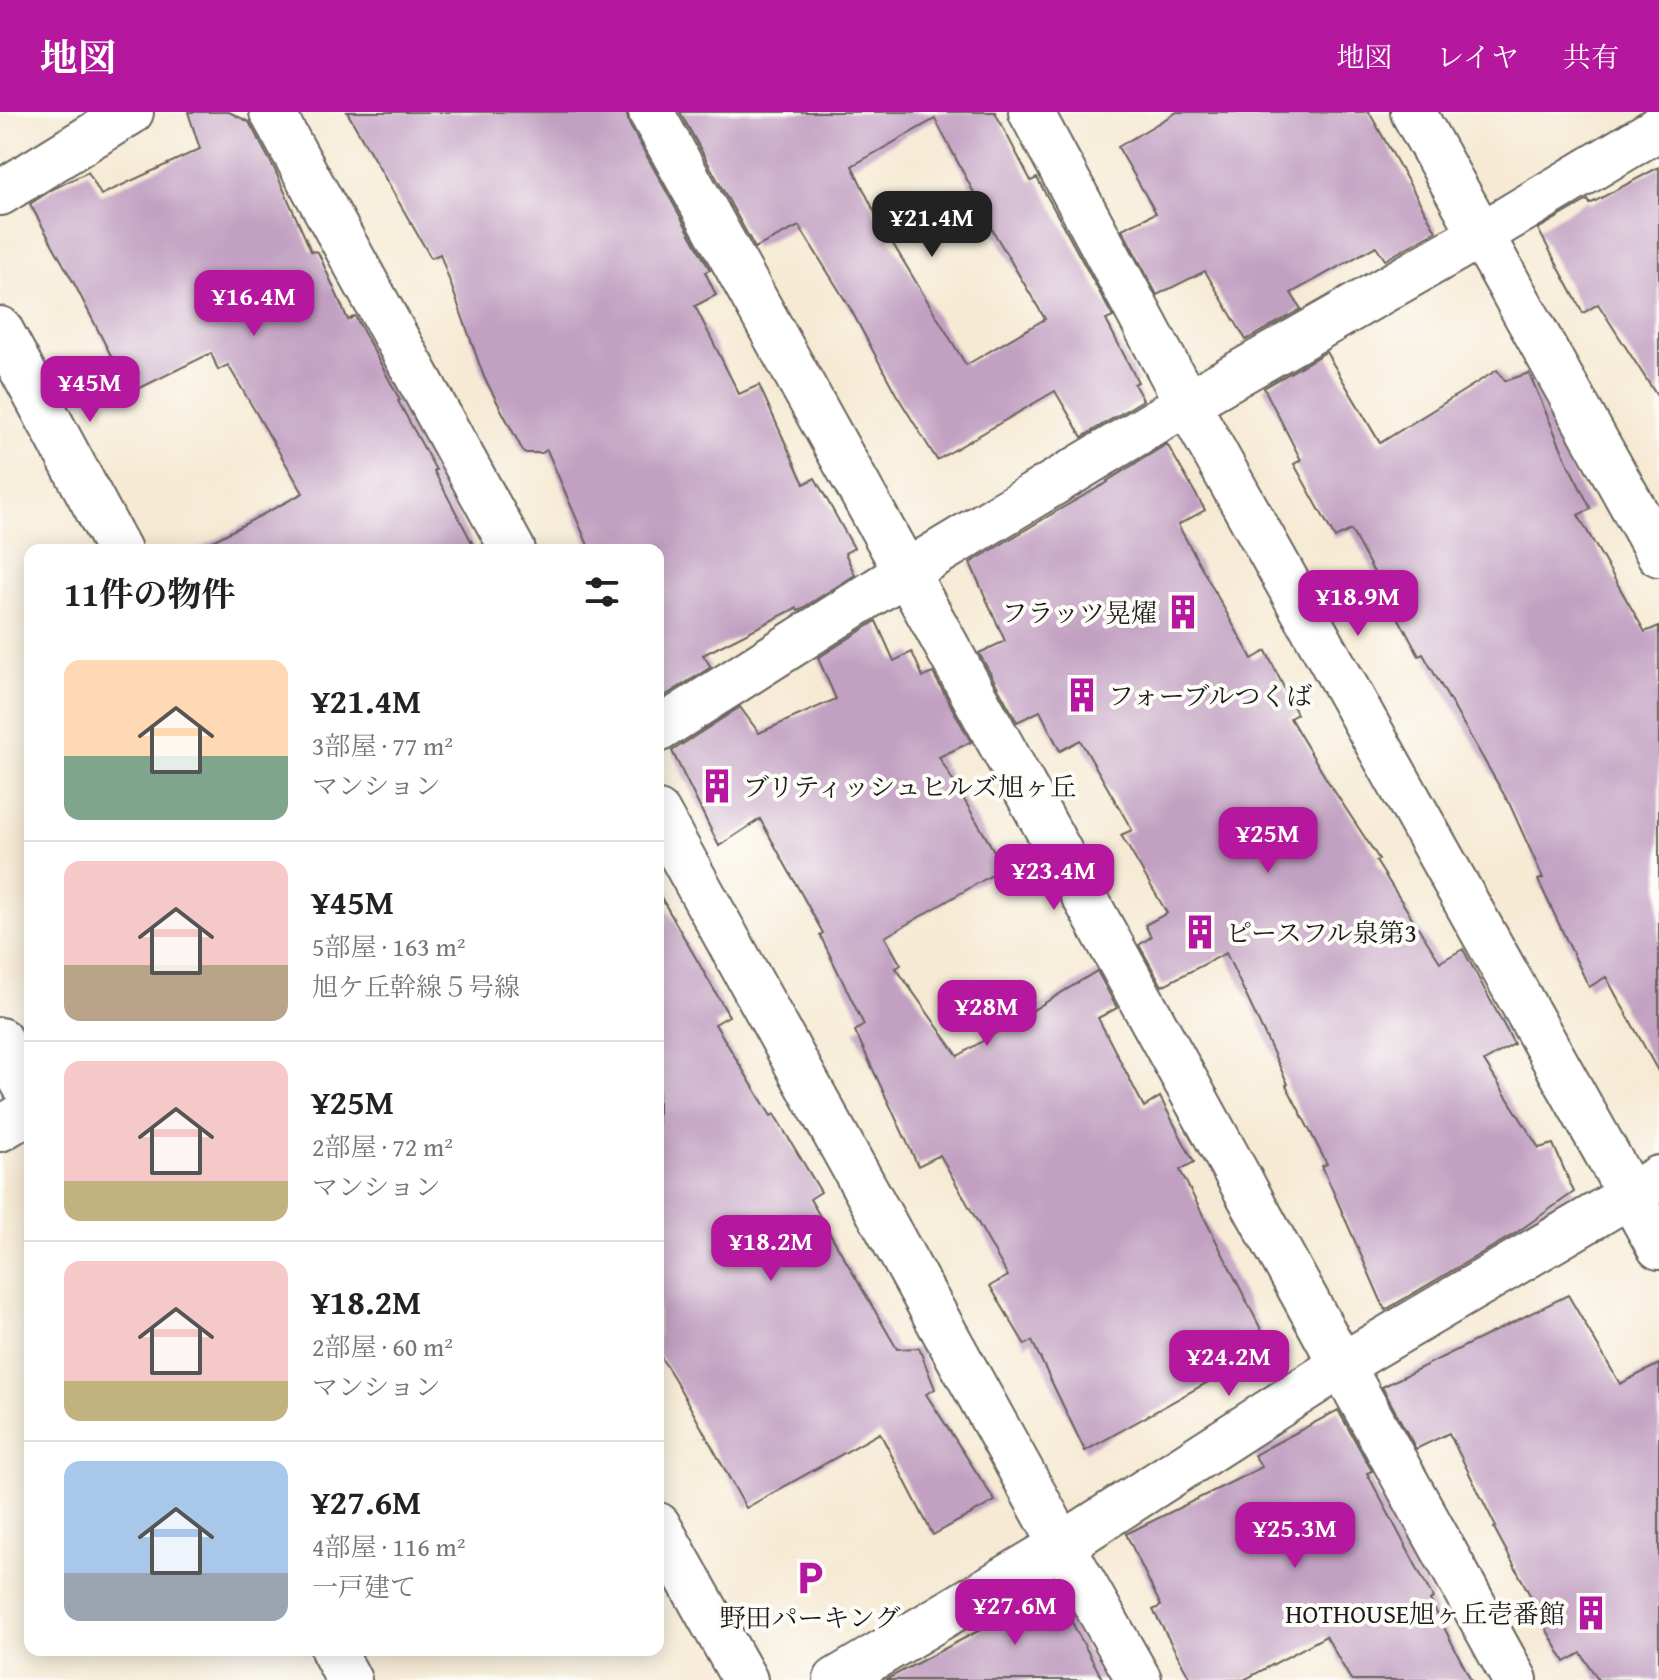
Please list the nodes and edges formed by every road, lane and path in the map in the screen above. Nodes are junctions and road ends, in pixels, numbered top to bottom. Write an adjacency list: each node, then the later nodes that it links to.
1 (131, 112): 7 (street)
2 (272, 112): 12 (street)
3 (651, 112): 14 (street)
4 (1031, 112): 10 (street)
5 (1413, 112): 8 (street)
6 (1659, 128): 8 (street)
7 (0, 193)
8 (1482, 234): 10 (street); 13 (street)
9 (0, 329): 11 (street)
10 (1187, 403): 14 (street); 21 (street)
11 (116, 544)
12 (510, 544)
13 (1659, 554)
14 (906, 572): 15 (street); 23 (street)
15 (664, 726)
16 (664, 824): 25 (street)
17 (0, 1040): 18 (street)
18 (24, 1084)
19 (24, 1115): 20 (street)
20 (0, 1129)
21 (1644, 1186): 22 (street); 23 (street)
22 (1659, 1247)
23 (1342, 1365): 25 (street); 31 (street)
24 (664, 1536): 28 (street)
25 (1062, 1545): 29 (street); 30 (street)
26 (336, 1656): 27 (street)
27 (349, 1680)
28 (745, 1680)
29 (836, 1680)
30 (1139, 1680)
31 (1515, 1680)

